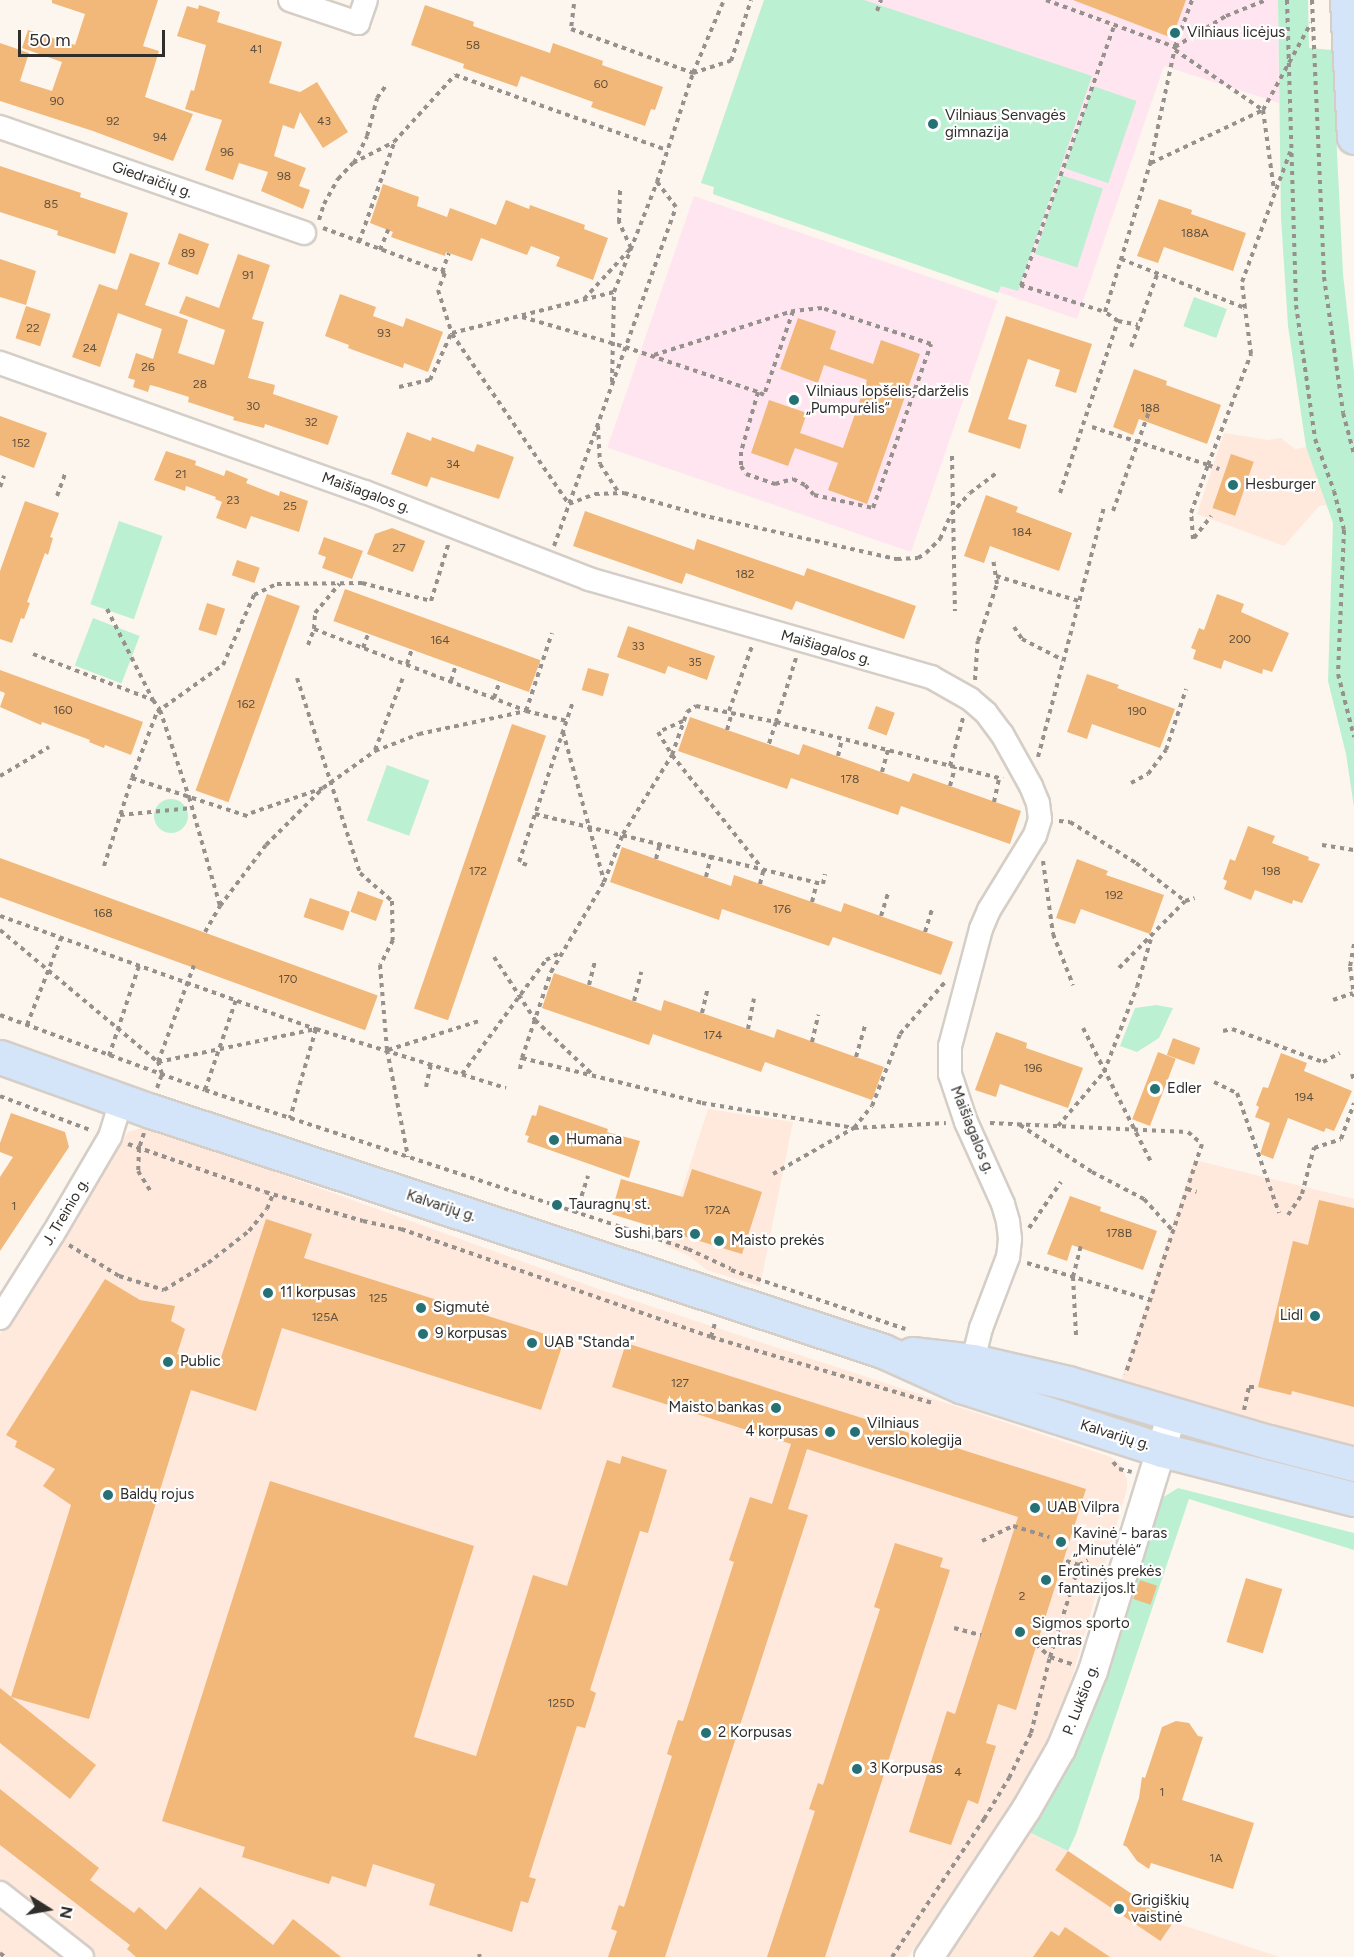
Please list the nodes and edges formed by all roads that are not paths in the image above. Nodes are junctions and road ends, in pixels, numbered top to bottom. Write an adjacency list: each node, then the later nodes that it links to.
1 (290, 0): 2 (street)
2 (366, 0)
3 (1347, 0): 5 (main road)
4 (0, 128): 6 (street, Giedraičių g.)
5 (1354, 137)
6 (304, 233)
7 (0, 363): 12 (street, Maišiagalos g.)
8 (0, 1057): 9 (main road, Kalvarijų g.)
9 (121, 1101): 10 (street, J. Treinio g.); 11 (main road, Kalvarijų g.)
10 (0, 1318)
11 (883, 1351): 12 (main road, Kalvarijų g.); 14 (main road, Kalvarijų g.)
12 (973, 1361): 13 (main road, Kalvarijų g.)
13 (1172, 1414): 14 (street, P. Lukšio g.); 15 (main road, Kalvarijų g.)
14 (1157, 1464): 16 (main road, Kalvarijų g.); 19 (street, P. Lukšio g.)
15 (1354, 1464)
16 (1354, 1499)
17 (0, 1893): 18 (street)
18 (82, 1957)
19 (929, 1957)

